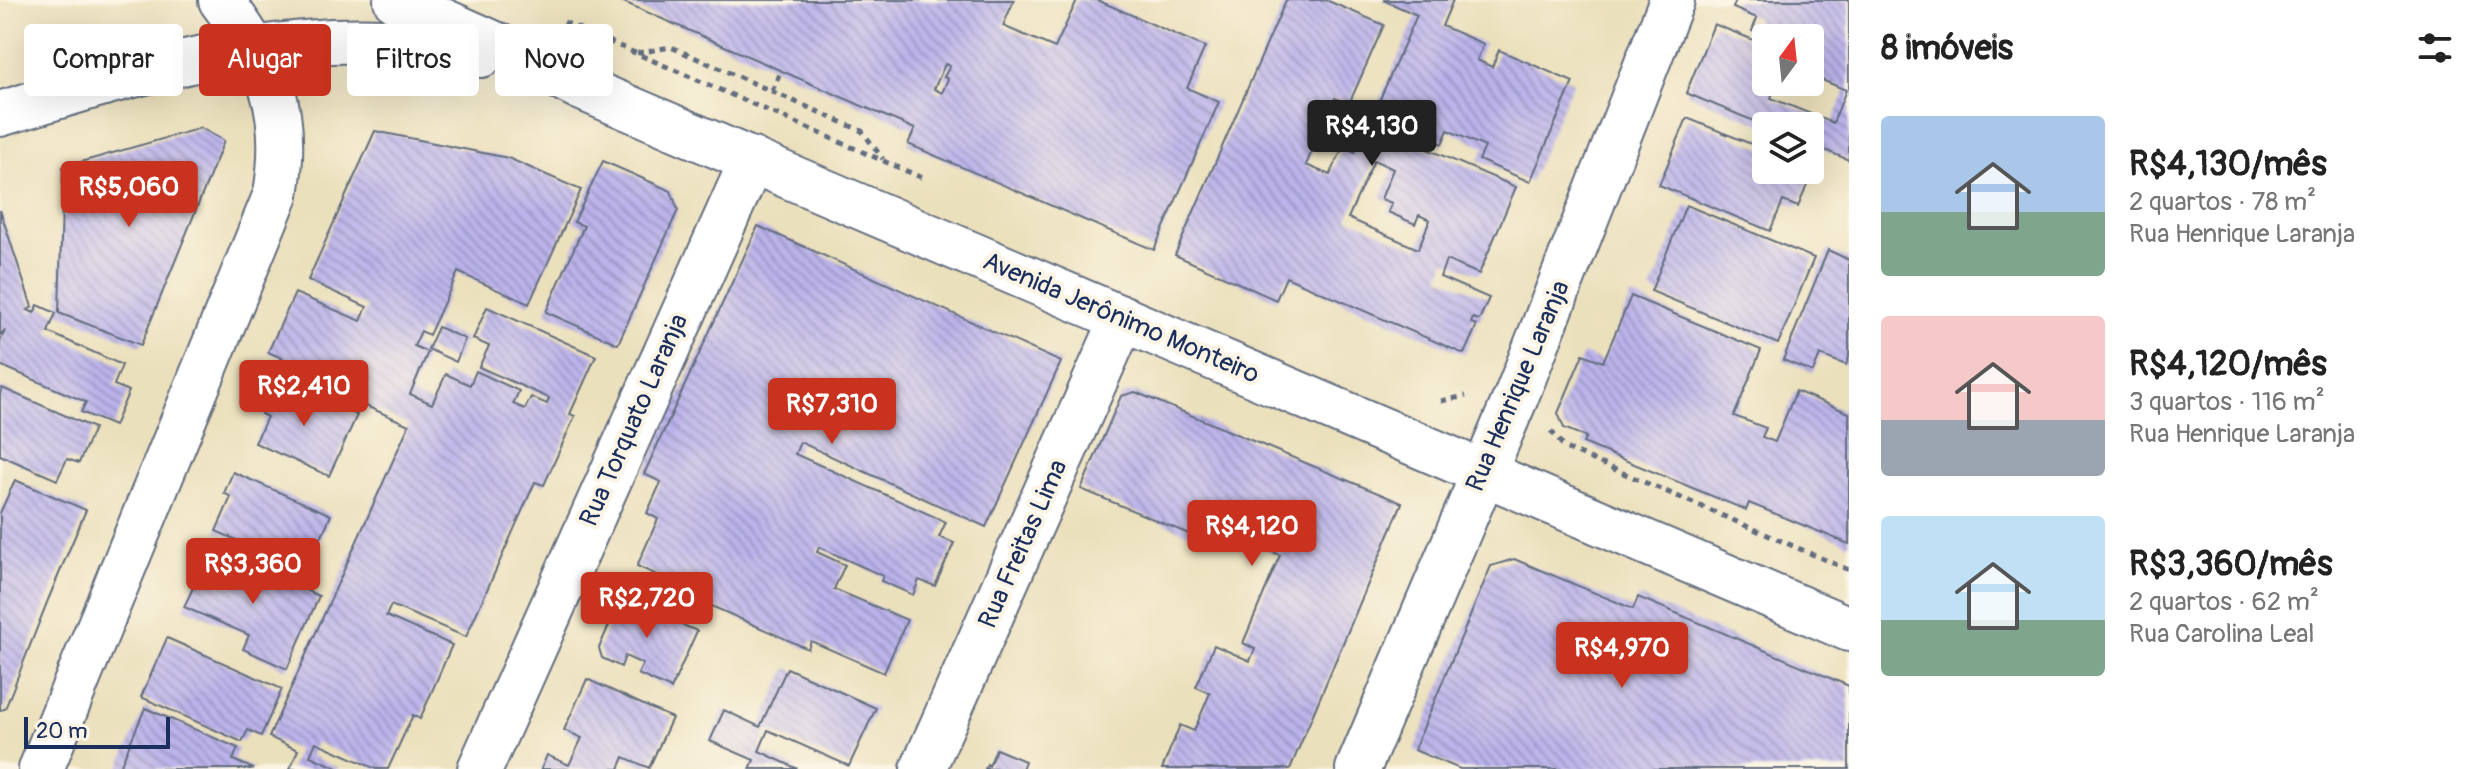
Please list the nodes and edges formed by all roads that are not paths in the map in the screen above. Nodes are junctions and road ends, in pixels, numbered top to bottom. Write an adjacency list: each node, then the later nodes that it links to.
1 (221, 0): 5 (street)
2 (365, 0): 6 (street)
3 (396, 0): 7 (street, Avenida Jerônimo Monteiro)
4 (1672, 0): 14 (street, Rua Henrique Laranja)
5 (238, 24)
6 (355, 24)
7 (495, 44)
8 (199, 61): 11 (street)
9 (275, 96): 16 (street)
10 (601, 96): 12 (street, Avenida Jerônimo Monteiro)
11 (0, 114)
12 (752, 160): 13 (street, Avenida Jerônimo Monteiro); 17 (street, Rua Torquato Laranja)
13 (1123, 318): 14 (street, Avenida Jerônimo Monteiro); 18 (street, Rua Freitas Lima)
14 (1482, 472): 15 (street, Avenida Jerônimo Monteiro); 19 (street, Rua Henrique Laranja)
15 (1849, 629)
16 (41, 769)
17 (480, 769)
18 (923, 769)
19 (1358, 769)

